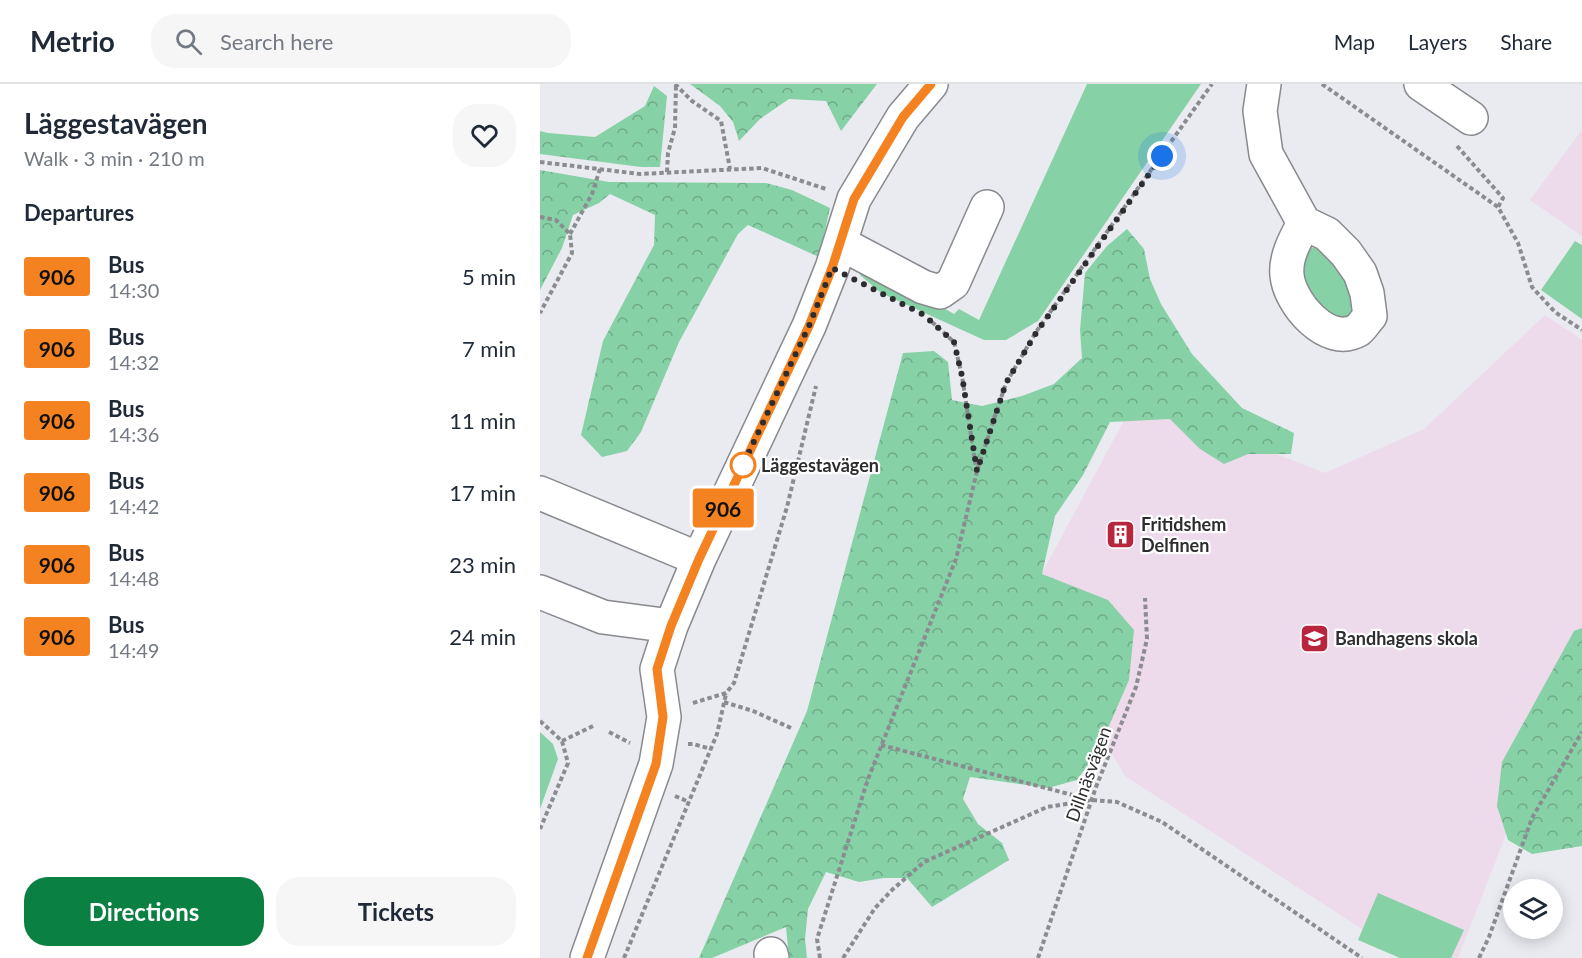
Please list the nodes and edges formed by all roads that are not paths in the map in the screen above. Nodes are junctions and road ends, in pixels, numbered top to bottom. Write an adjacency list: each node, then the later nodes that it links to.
1 (931, 84): 7 (street)
2 (1264, 84): 6 (street)
3 (1421, 84): 4 (street)
4 (1471, 118)
5 (987, 207): 7 (street)
6 (1304, 223)
7 (840, 243): 9 (street)
8 (540, 493): 9 (street)
9 (699, 559): 11 (street)
10 (540, 592): 11 (street)
11 (671, 626): 12 (street)
12 (587, 958)

